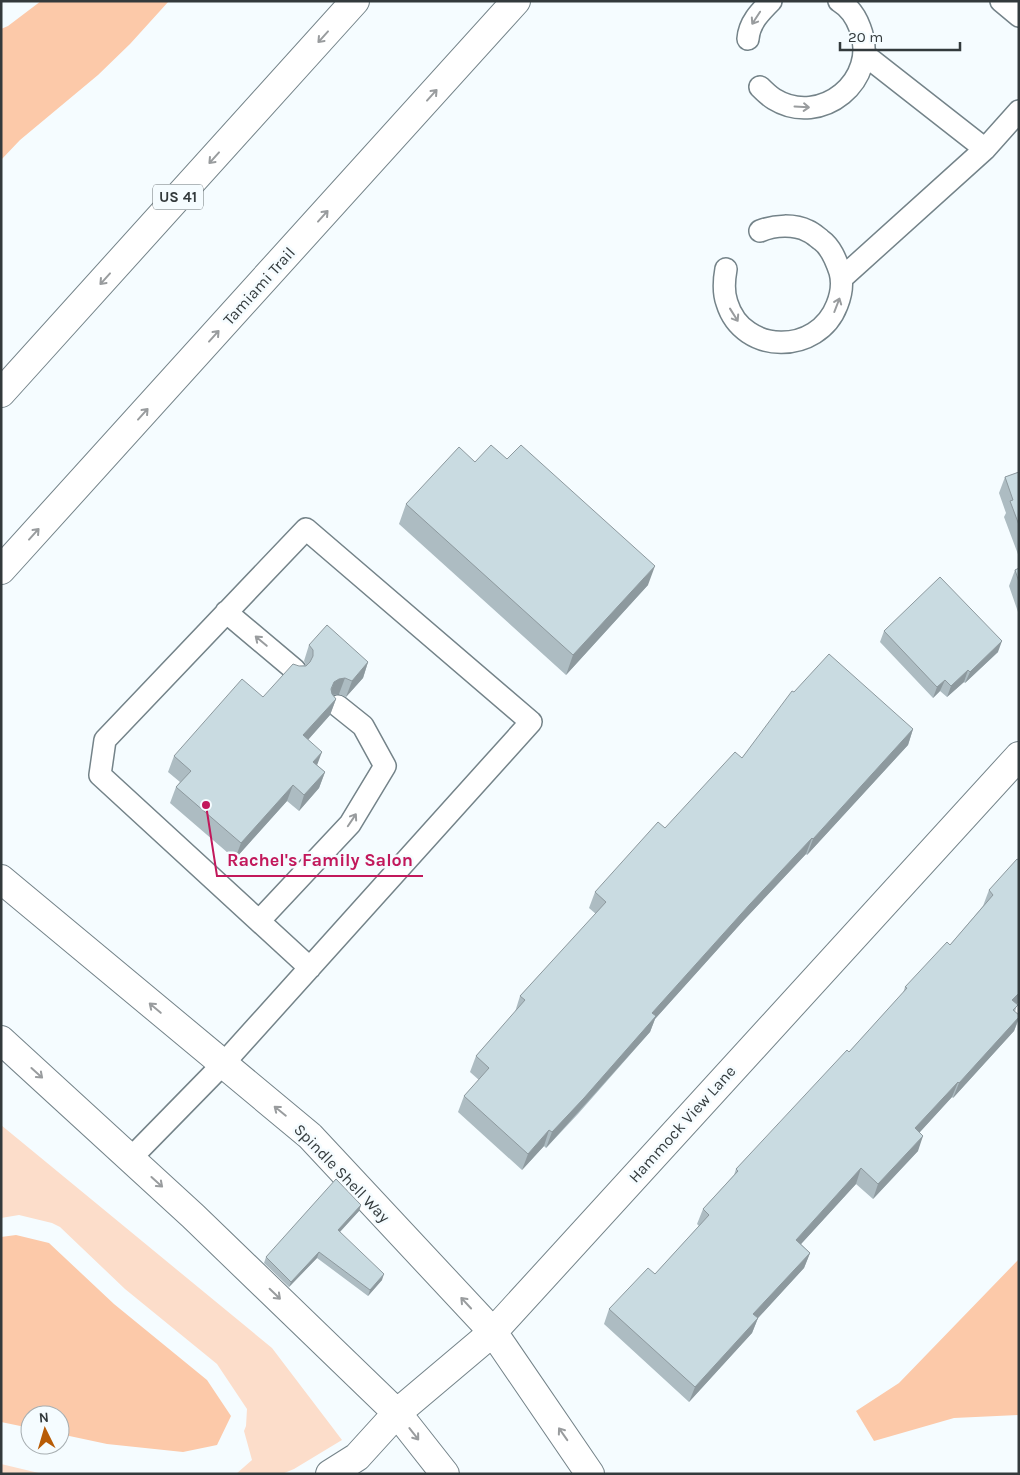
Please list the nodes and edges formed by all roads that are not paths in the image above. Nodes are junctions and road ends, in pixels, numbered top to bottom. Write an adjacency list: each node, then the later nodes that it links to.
1 (355, 1): 15 (street, US 41, one-way to 15)
2 (516, 1): 16 (street, Tamiami Trail, one-way to 2)
3 (771, 1): 7 (lane, one-way to 7)
4 (839, 1): 8 (lane)
5 (1001, 1): 6 (lane)
6 (1019, 16)
7 (748, 39)
8 (865, 56): 9 (lane, one-way to 8); 11 (lane)
9 (760, 87)
10 (1019, 111): 11 (lane)
11 (985, 149): 14 (lane)
12 (760, 231): 14 (lane)
13 (726, 269): 14 (lane, one-way to 14)
14 (842, 278)
15 (1, 393)
16 (1, 570)
17 (226, 612): 18 (lane, one-way to 17); 22 (lane); 23 (lane)
18 (295, 670)
19 (338, 706): 22 (lane, one-way to 19)
20 (1019, 756): 27 (street, Hammock View Lane)
21 (1, 879): 25 (street, Spindle Shell Way, one-way to 21)
22 (259, 921): 23 (lane)
23 (310, 968): 25 (lane)
24 (1, 1040): 26 (street, one-way to 26)
25 (223, 1064): 26 (lane); 27 (street, Spindle Shell Way, one-way to 25)
26 (131, 1158): 28 (street, one-way to 28)
27 (493, 1332): 28 (street, Hammock View Lane); 31 (street, Spindle Shell Way, one-way to 27)
28 (397, 1413): 29 (street, Hammock View Lane); 30 (street, one-way to 30)
29 (330, 1474)
30 (445, 1474)
31 (590, 1474)

